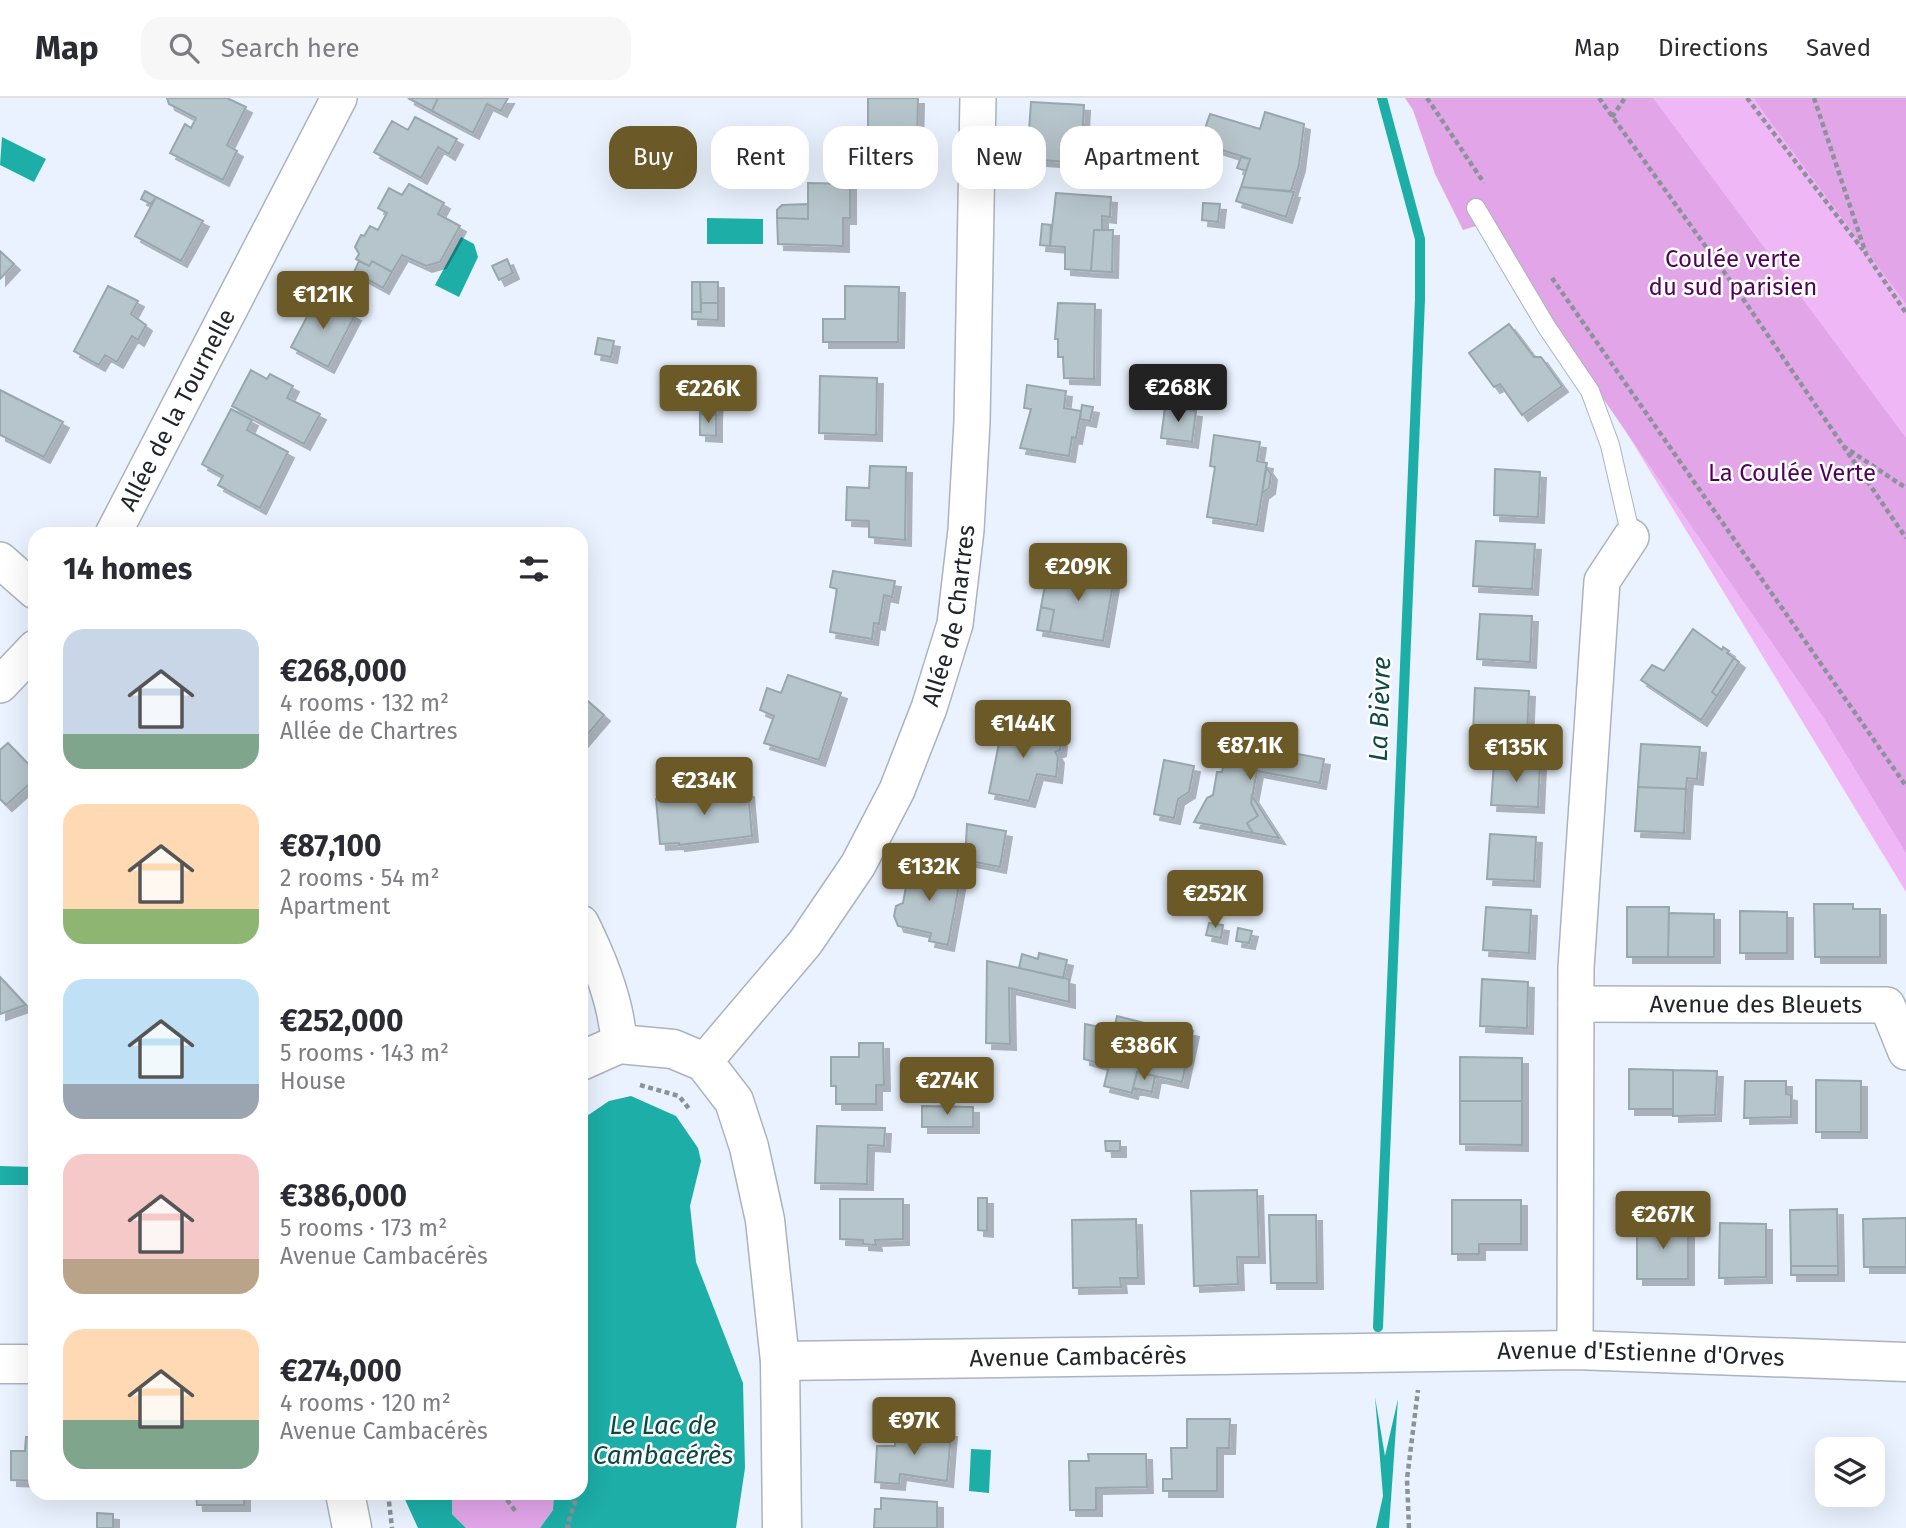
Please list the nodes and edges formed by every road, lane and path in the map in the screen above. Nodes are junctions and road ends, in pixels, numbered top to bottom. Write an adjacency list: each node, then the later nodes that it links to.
1 (339, 98): 16 (street, Allée de la Tournelle)
2 (978, 98): 29 (street, Allée de Chartres)
3 (1427, 98): 9 (path)
4 (1599, 98): 8 (path)
5 (1625, 98): 8 (path)
6 (1747, 98): 11 (path)
7 (1814, 98): 11 (path)
8 (1612, 117): 14 (path)
9 (1488, 189)
10 (1476, 208): 17 (lane)
11 (1866, 254): 13 (path)
12 (1545, 268): 23 (path)
13 (1906, 313)
14 (1839, 443): 15 (path); 18 (path)
15 (1906, 488)
16 (117, 527)
17 (1631, 537): 25 (street)
18 (1906, 538)
19 (0, 560): 20 (street)
20 (28, 586)
21 (28, 655): 22 (street)
22 (0, 685)
23 (1906, 786)
24 (588, 937): 26 (street)
25 (1576, 1004): 27 (street, Avenue des Bleuets); 32 (street)
26 (619, 1044): 28 (street); 29 (street)
27 (1906, 1052)
28 (588, 1058)
29 (704, 1062): 35 (street)
30 (635, 1084): 31 (path)
31 (694, 1114)
32 (1575, 1350): 33 (street, Avenue d'Estienne d'Orves); 36 (street, Avenue d'Estienne d'Orves)
33 (1424, 1353): 34 (street, Avenue d'Estienne d'Orves); 48 (path)
34 (1374, 1354): 35 (street, Avenue Cambacérès)
35 (780, 1361): 47 (street)
36 (1906, 1362)
37 (0, 1364): 38 (street)
38 (28, 1364)
39 (346, 1500): 44 (street)
40 (389, 1500): 45 (path)
41 (507, 1500): 43 (path)
42 (576, 1500): 46 (path)
43 (516, 1512)
44 (352, 1528)
45 (392, 1528)
46 (570, 1528)
47 (782, 1528)
48 (1409, 1528)

